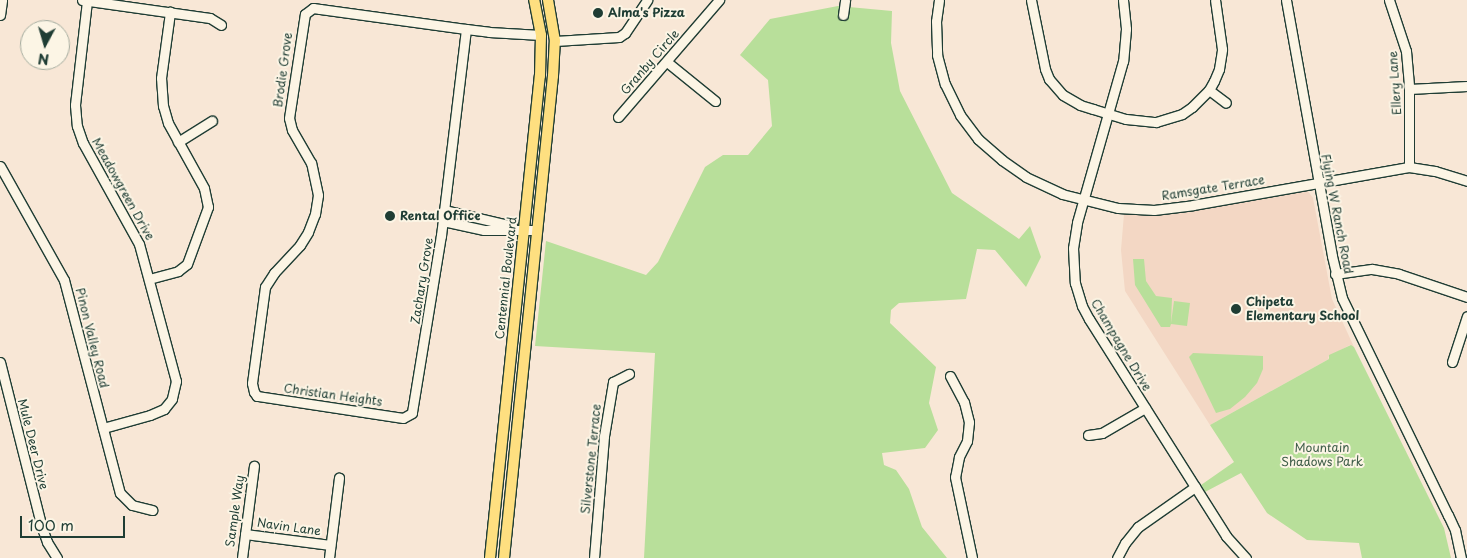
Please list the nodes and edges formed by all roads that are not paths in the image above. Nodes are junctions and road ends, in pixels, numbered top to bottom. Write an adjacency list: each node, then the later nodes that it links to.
1 (2, 0): 15 (street)
2 (84, 0): 14 (street); 41 (street, Meadowgreen Drive)
3 (534, 0): 19 (main road, Centennial Boulevard)
4 (548, 0): 20 (main road)
5 (647, 0): 20 (street)
6 (719, 0): 21 (street, Granby Circle)
7 (845, 0): 16 (street)
8 (939, 0): 35 (street, Ramsgate Terrace)
9 (1031, 0): 27 (street)
10 (1123, 0): 27 (street, Champagne Drive)
11 (1215, 0): 24 (street)
12 (1286, 0): 34 (street, Flying W Ranch Road)
13 (1389, 0): 23 (street, Ellery Lane)
14 (170, 12): 17 (street); 30 (street)
15 (0, 15)
16 (843, 15)
17 (221, 25)
18 (466, 29): 19 (street); 36 (street, Zachary Grove); 48 (street, Brodie Grove)
19 (541, 35): 38 (main road, Centennial Boulevard)
20 (555, 41): 39 (main road)
21 (667, 62): 25 (street); 28 (street, Granby Circle)
22 (1467, 86): 23 (street)
23 (1410, 89): 32 (street, Ellery Lane)
24 (1209, 90): 26 (street); 27 (street)
25 (715, 101)
26 (1226, 103)
27 (1108, 113): 35 (street, Champagne Drive)
28 (618, 116)
29 (212, 122): 30 (street)
30 (178, 142): 41 (street)
31 (0, 166): 51 (street, Pinon Valley Road)
32 (1409, 167): 33 (street, Ramsgate Terrace); 34 (street, Ramsgate Terrace)
33 (1467, 181)
34 (1318, 182): 35 (street, Ramsgate Terrace); 40 (street, Flying W Ranch Road)
35 (1084, 201): 49 (street, Champagne Drive)
36 (444, 210): 37 (street, Zachary Grove); 38 (street)
37 (443, 221): 38 (street); 50 (street, Zachary Grove)
38 (524, 230): 39 (street); 62 (main road, Centennial Boulevard)
39 (538, 230): 63 (main road)
40 (1335, 274): 42 (street); 68 (street, Flying W Ranch Road)
41 (149, 279): 51 (street, Meadowgreen Drive)
42 (1467, 297)
43 (1467, 316): 45 (street)
44 (0, 362): 59 (street, Mule Deer Drive)
45 (1452, 362)
46 (629, 374): 64 (street, Silverstone Terrace)
47 (950, 376): 65 (street)
48 (254, 392): 50 (street, Christian Heights)
49 (1145, 408): 52 (street); 55 (street, Champagne Drive)
50 (410, 416)
51 (103, 428): 56 (street, Pinon Valley Road)
52 (1088, 435)
53 (254, 466): 57 (street, Sample Way)
54 (339, 478): 58 (street)
55 (1195, 487): 66 (street); 67 (street, Champagne Drive)
56 (152, 510)
57 (245, 534): 58 (street, Navin Lane); 60 (street, Sample Way)
58 (330, 545): 61 (street)
59 (57, 558)
60 (242, 558)
61 (328, 558)
62 (490, 558)
63 (504, 558)
64 (594, 558)
65 (972, 558)
66 (1117, 558)
67 (1246, 558)
68 (1461, 558)

